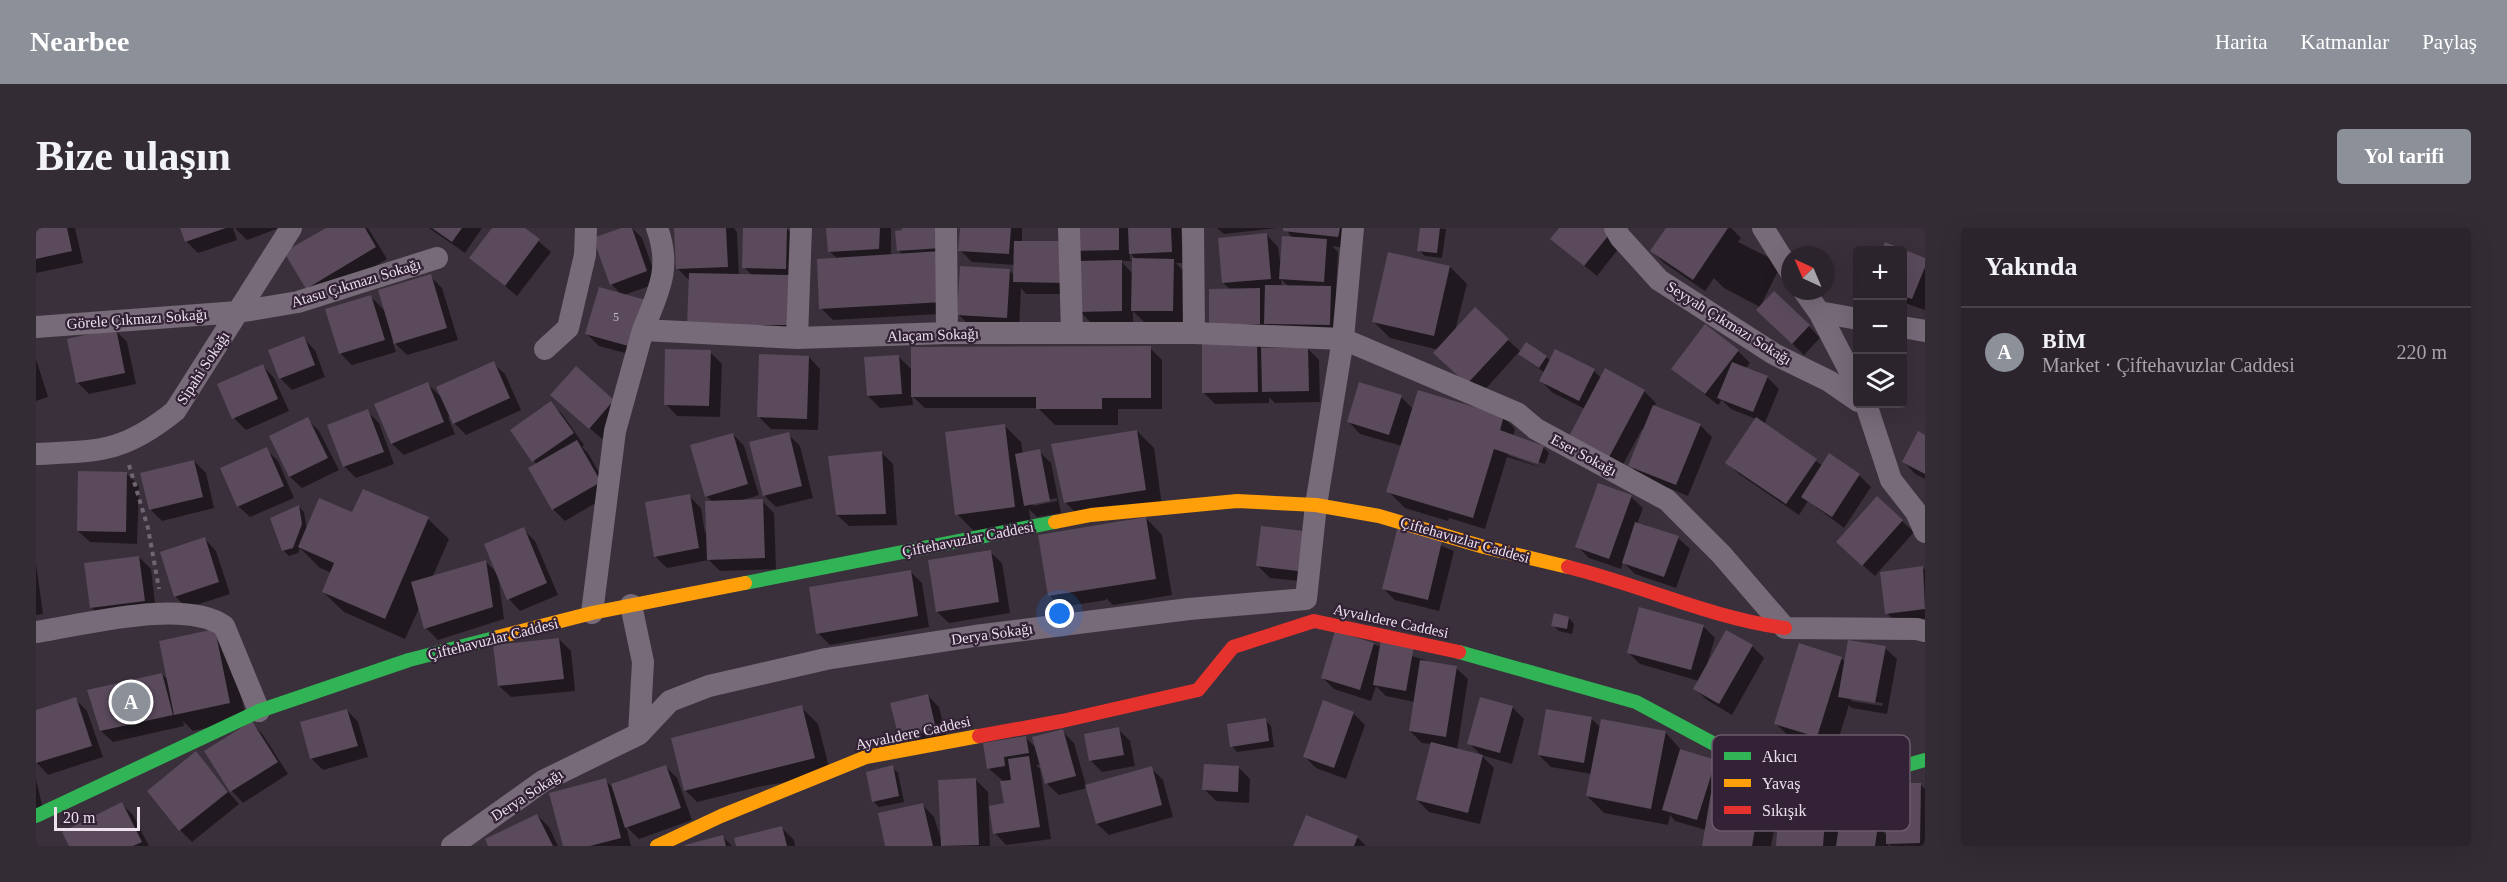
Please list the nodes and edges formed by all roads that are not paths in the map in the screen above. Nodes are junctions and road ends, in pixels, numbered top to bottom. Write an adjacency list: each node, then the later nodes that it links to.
1 (291, 228): 14 (street, Sipahi Sokağı)
2 (586, 228): 26 (street)
3 (657, 228): 19 (street)
4 (801, 228): 24 (street)
5 (946, 228): 21 (street)
6 (1070, 228): 22 (street)
7 (1193, 228): 23 (street)
8 (1353, 228): 25 (street)
9 (1615, 228): 28 (street, Seyyah Çıkmazı Sokağı)
10 (1763, 228): 11 (street)
11 (1781, 257)
12 (437, 258): 14 (street, Atasu Çıkmazı Sokağı)
13 (1810, 300): 15 (street)
14 (238, 312): 17 (street, Görele Çıkmazı Sokağı); 30 (street, Sipahi Sokağı)
15 (1819, 312): 16 (street); 27 (street)
16 (1853, 318)
17 (36, 327)
18 (1907, 328): 20 (street)
19 (644, 330): 24 (street, Alaçam Sokağı); 35 (street)
20 (1925, 331)
21 (947, 333): 22 (street, Alaçam Sokağı); 24 (street, Alaçam Sokağı)
22 (1072, 333): 23 (street, Alaçam Sokağı)
23 (1194, 333): 25 (street, Alaçam Sokağı)
24 (797, 338)
25 (1343, 339): 31 (street); 37 (street, Eser Sokağı)
26 (545, 349)
27 (1853, 379)
28 (1853, 397)
29 (1864, 408): 32 (street)
30 (36, 454)
31 (1316, 505): 33 (street); 34 (street, Çiftehavuzlar Caddesi); 37 (street, Çiftehavuzlar Caddesi)
32 (1925, 532)
33 (1306, 599): 36 (street); 41 (street, Derya Sokağı)
34 (631, 605): 35 (street, Çiftehavuzlar Caddesi); 41 (street)
35 (592, 613): 40 (street, Çiftehavuzlar Caddesi)
36 (1314, 621): 42 (street, Ayvalıdere Caddesi); 47 (street, Ayvalıdere Caddesi)
37 (1785, 628): 38 (street, Çiftehavuzlar Caddesi)
38 (1925, 631)
39 (36, 632): 40 (street)
40 (259, 711): 45 (street, Çiftehavuzlar Caddesi)
41 (639, 734): 46 (street, Derya Sokağı)
42 (1712, 742)
43 (1925, 760): 44 (street, Ayvalıdere Caddesi)
44 (1910, 764)
45 (36, 816)
46 (452, 846)
47 (657, 846)

